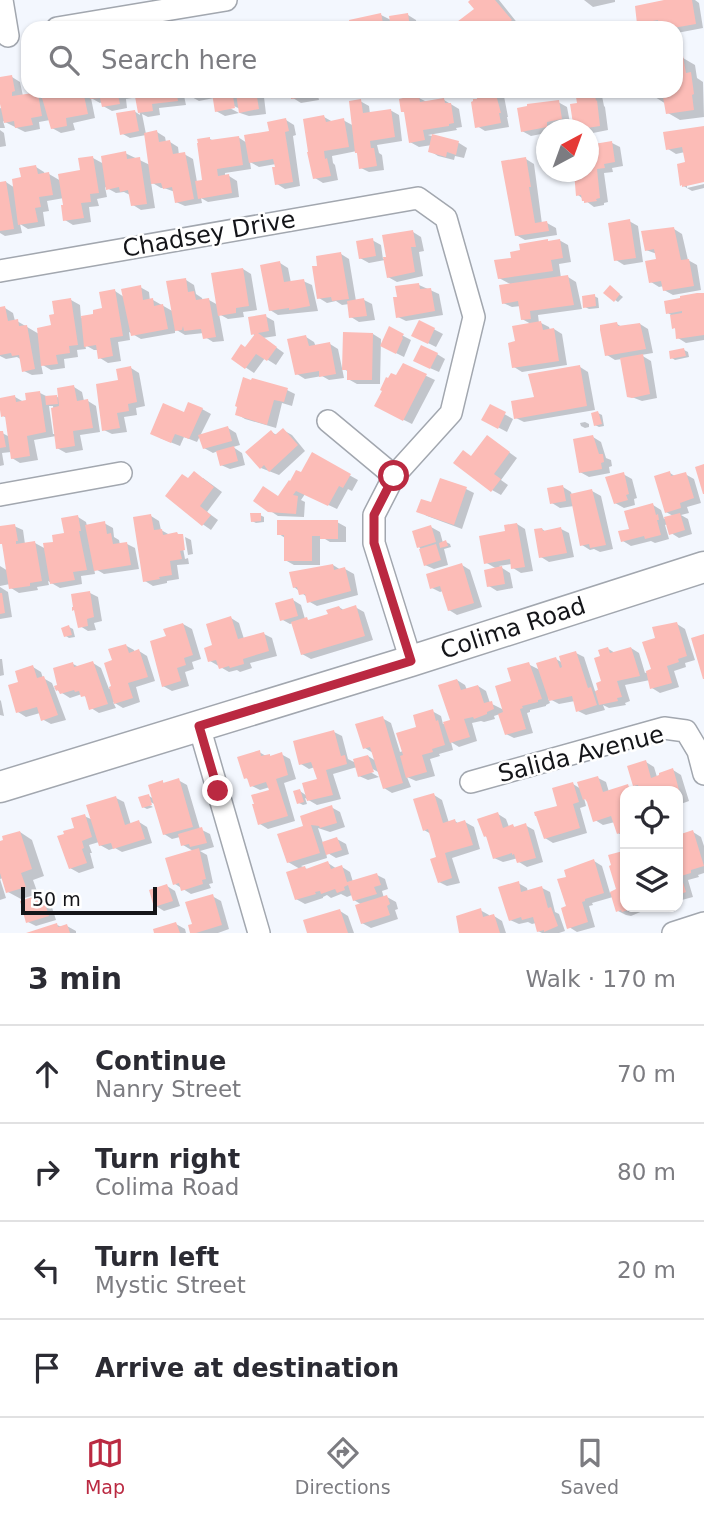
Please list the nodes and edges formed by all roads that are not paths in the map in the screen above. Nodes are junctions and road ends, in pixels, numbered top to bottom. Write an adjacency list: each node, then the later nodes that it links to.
1 (2, 0): 4 (street)
2 (226, 0): 3 (street)
3 (99, 21)
4 (12, 36)
5 (0, 271): 8 (street, Chadsey Drive)
6 (328, 421): 8 (street)
7 (121, 473): 9 (street)
8 (394, 476): 11 (street)
9 (0, 495)
10 (704, 567): 11 (main road, Colima Road)
11 (411, 661): 12 (main road, Colima Road)
12 (199, 726): 15 (main road, Colima Road); 17 (street)
13 (704, 774): 14 (street, Salida Avenue)
14 (471, 782)
15 (0, 787)
16 (704, 923): 18 (street)
17 (259, 933)
18 (673, 933)

